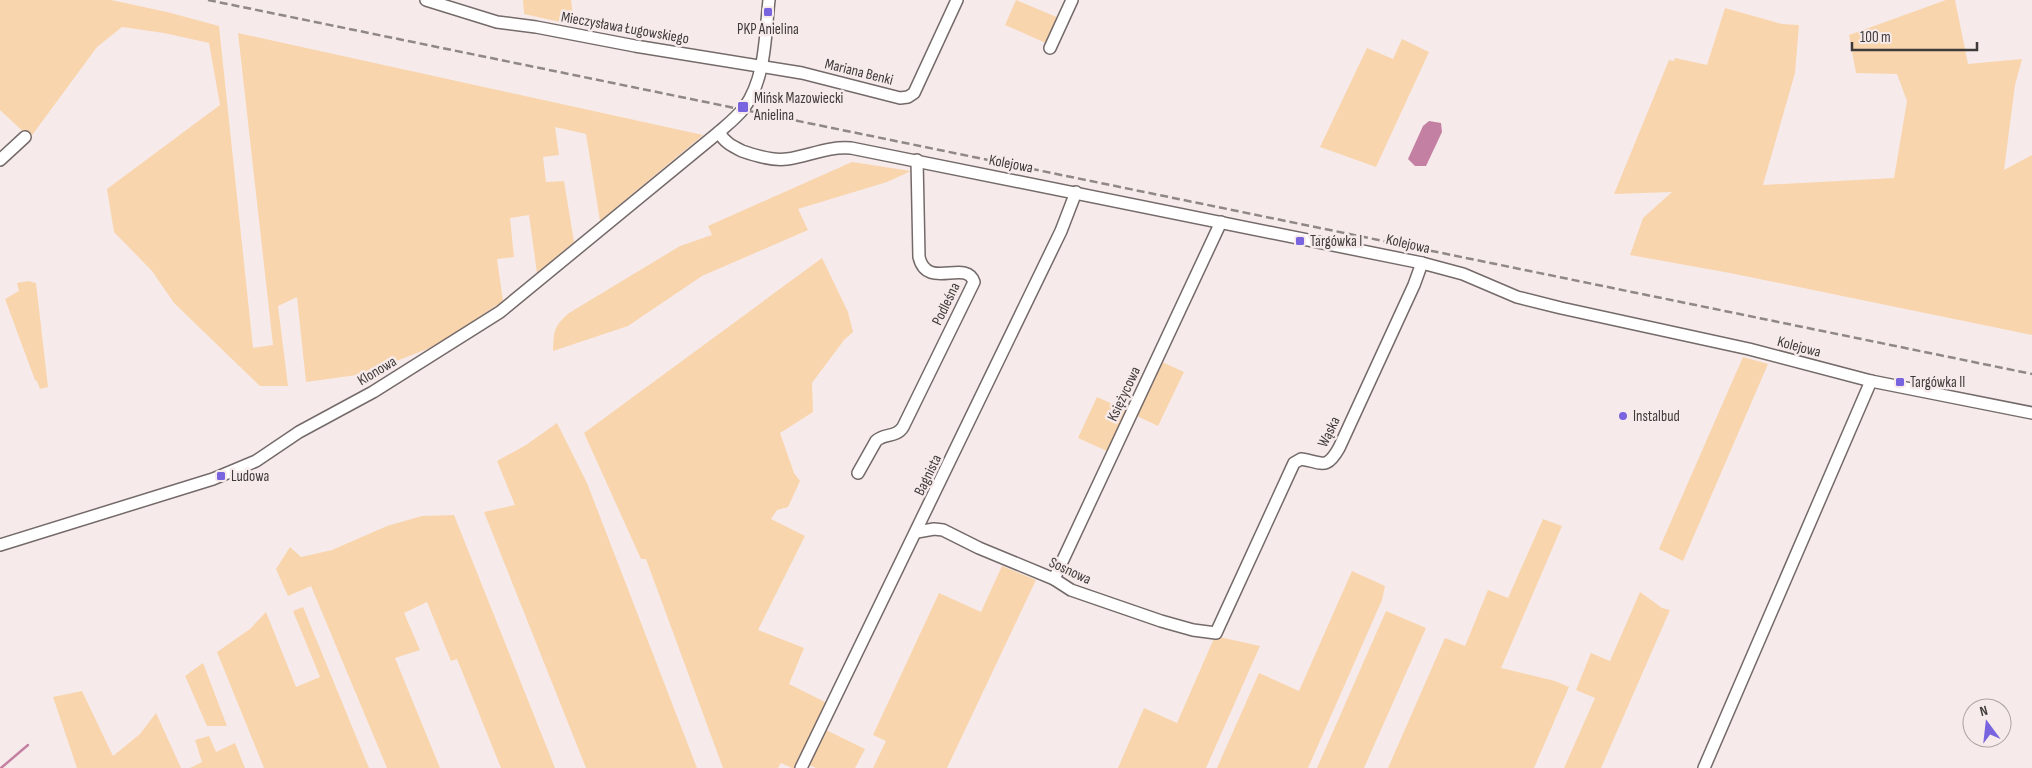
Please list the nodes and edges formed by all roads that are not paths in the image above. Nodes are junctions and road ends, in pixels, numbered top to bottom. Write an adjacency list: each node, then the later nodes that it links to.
1 (426, 0): 6 (street, Mieczysława Ługowskiego)
2 (769, 0): 6 (street, Klonowa)
3 (957, 0): 6 (street, Mariana Benki)
4 (1072, 0): 5 (street)
5 (1050, 48)
6 (761, 67): 7 (street, Klonowa)
7 (718, 132): 10 (street, Kolejowa); 18 (street, Klonowa)
8 (25, 138): 9 (street)
9 (0, 160)
10 (917, 160): 11 (street, Kolejowa); 16 (street, Podleśna)
11 (1076, 192): 12 (street, Kolejowa); 17 (street, Bagnista)
12 (1221, 222): 13 (street, Kolejowa); 19 (street, Księżycowa)
13 (1422, 263): 14 (street, Kolejowa); 20 (street, Wąska)
14 (1871, 381): 15 (street, Kolejowa); 22 (street)
15 (2032, 414)
16 (858, 473)
17 (917, 532): 19 (street, Sosnowa); 21 (street, Bagnista)
18 (0, 545)
19 (1054, 579): 20 (street, Sosnowa)
20 (1216, 633)
21 (801, 768)
22 (1704, 768)

